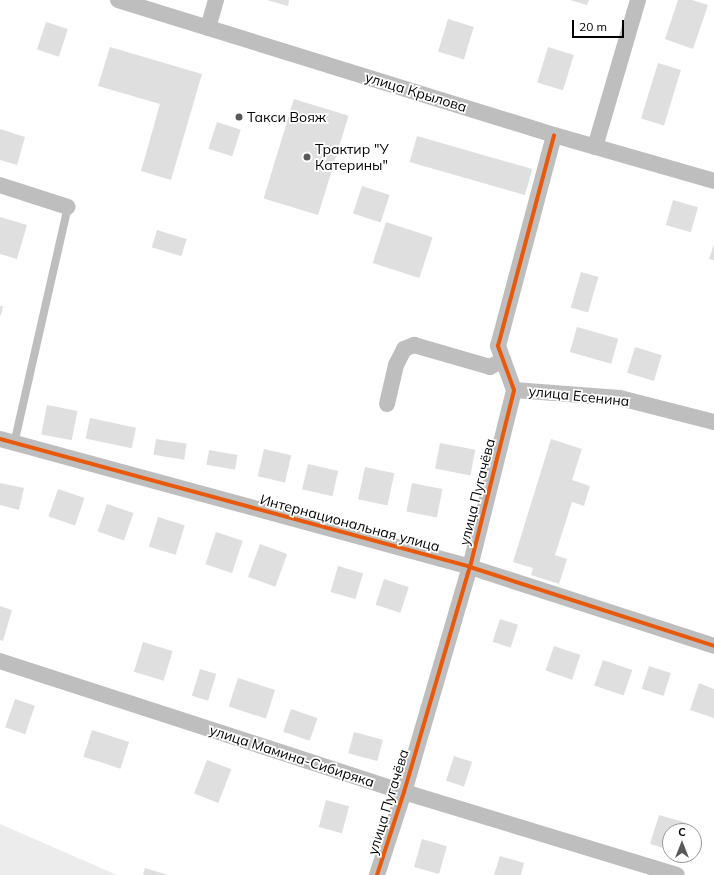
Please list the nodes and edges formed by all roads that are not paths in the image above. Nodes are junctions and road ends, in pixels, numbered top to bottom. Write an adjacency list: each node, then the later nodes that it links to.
1 (118, 0): 4 (street, улица Крылова)
2 (216, 0): 4 (street)
3 (638, 0): 6 (street)
4 (208, 28): 5 (street, улица Крылова)
5 (554, 135): 6 (street, улица Крылова); 10 (street)
6 (595, 147): 7 (street, улица Крылова)
7 (714, 181)
8 (0, 186): 9 (street)
9 (68, 207): 14 (lane)
10 (503, 360): 11 (street); 12 (street)
11 (514, 390): 13 (street, улица Есенина); 15 (street, улица Пугачёва)
12 (387, 404)
13 (714, 422)
14 (7, 442): 15 (street, Интернациональная улица)
15 (470, 567): 16 (street, Интернациональная улица); 18 (street, улица Пугачёва)
16 (714, 646)
17 (0, 661): 18 (street, улица Мамина-Сибиряка)
18 (404, 792): 19 (street, улица Пугачёва); 20 (street, улица Мамина-Сибиряка)
19 (377, 875)
20 (677, 875)

